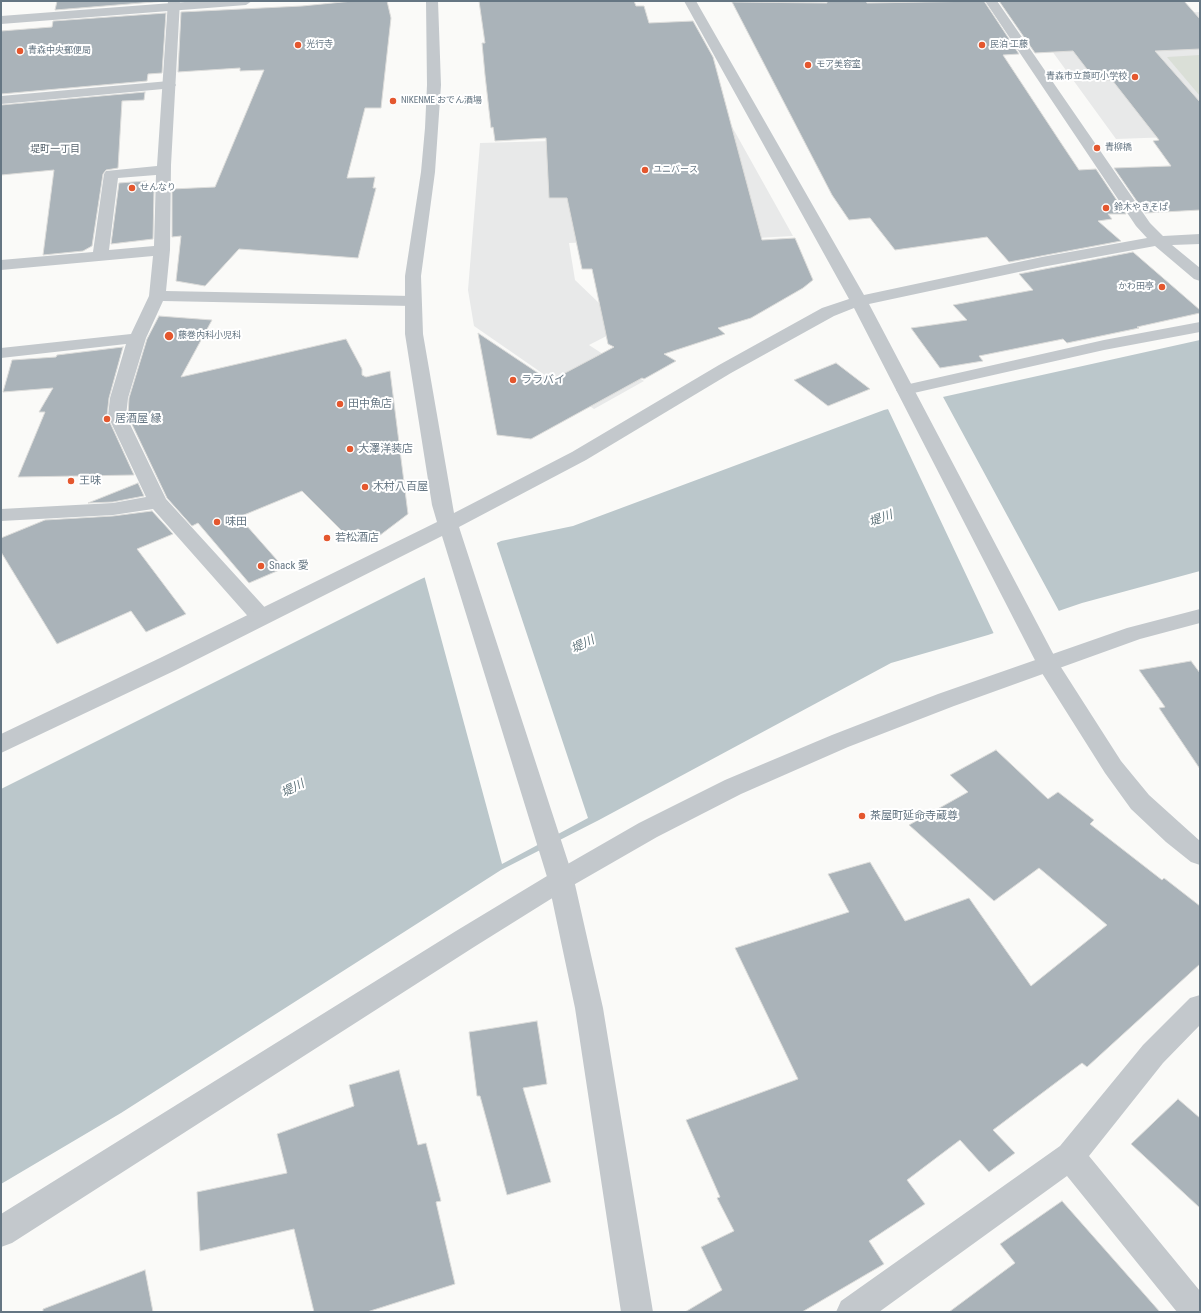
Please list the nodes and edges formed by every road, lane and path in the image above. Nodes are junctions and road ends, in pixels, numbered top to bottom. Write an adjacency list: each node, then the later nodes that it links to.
1 (246, 1): 5 (street)
2 (432, 1): 17 (street)
3 (690, 1): 18 (street)
4 (991, 1): 11 (street)
5 (174, 4): 6 (street); 7 (street)
6 (1, 20)
7 (169, 85): 8 (street); 9 (street)
8 (1, 100)
9 (164, 170): 12 (street); 13 (street)
10 (1200, 239): 11 (street)
11 (1159, 241): 15 (street); 18 (street)
12 (162, 250): 13 (street); 16 (street)
13 (100, 256): 14 (street)
14 (1, 265)
15 (1200, 276)
16 (157, 296): 17 (street); 20 (street)
17 (412, 301): 25 (street)
18 (859, 301): 22 (street); 25 (street)
19 (1200, 328): 22 (street)
20 (137, 338): 21 (street); 23 (street)
21 (1, 353)
22 (907, 393): 28 (street)
23 (158, 502): 24 (street); 26 (street)
24 (1, 515)
25 (448, 524): 26 (street); 31 (street)
26 (261, 617): 29 (street)
27 (1199, 618): 28 (street)
28 (1048, 664): 30 (street); 31 (street)
29 (1, 744)
30 (1200, 855)
31 (561, 880): 34 (street); 35 (street)
32 (1200, 1007): 33 (street)
33 (1070, 1156): 36 (street); 37 (street)
34 (1, 1232)
35 (637, 1312)
36 (852, 1312)
37 (1197, 1312)

